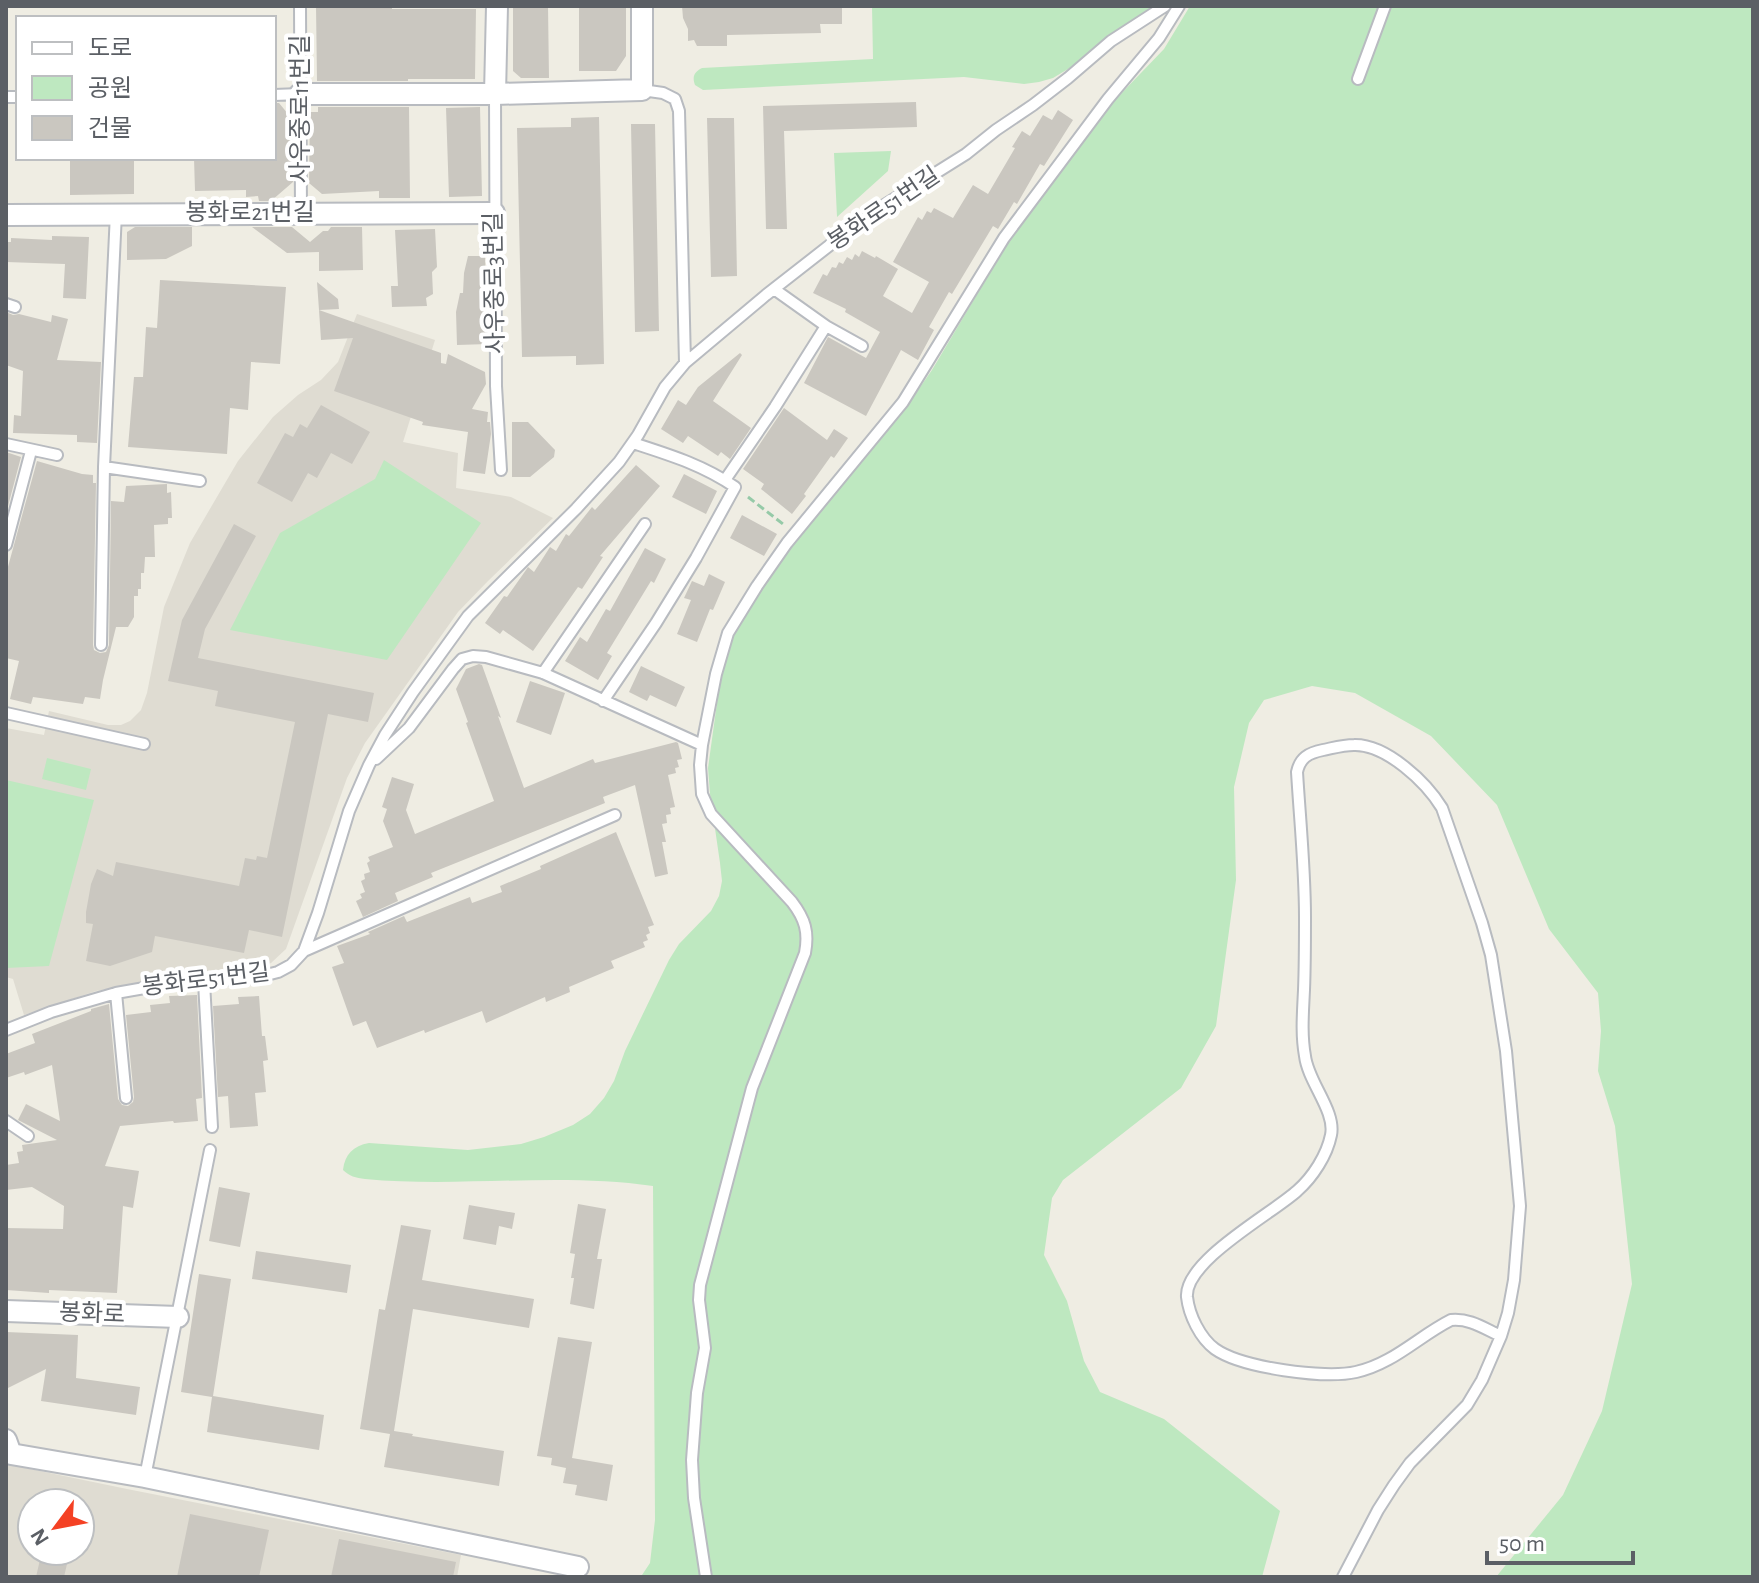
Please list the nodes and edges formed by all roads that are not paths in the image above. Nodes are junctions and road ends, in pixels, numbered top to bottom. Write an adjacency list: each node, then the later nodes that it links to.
1 (300, 6): 9 (lane, 사우중로11번길)
2 (497, 6): 10 (street, 사우중로3번길)
3 (642, 6): 8 (street)
4 (1165, 6): 16 (lane, 봉화로51번길)
5 (1179, 6): 35 (lane)
6 (1385, 6): 7 (lane)
7 (1358, 79)
8 (642, 90): 10 (street); 19 (lane)
9 (300, 94): 10 (street); 11 (lane); 13 (lane, 사우중로11번길)
10 (495, 94): 14 (lane, 사우중로3번길)
11 (276, 95)
12 (116, 213): 13 (street, 봉화로21번길); 15 (street, 봉화로21번길); 24 (lane)
13 (301, 213): 14 (street, 봉화로21번길)
14 (494, 213): 25 (lane, 사우중로3번길)
15 (6, 215)
16 (774, 289): 17 (lane); 19 (lane, 봉화로51번길)
17 (826, 326): 18 (lane); 26 (lane)
18 (862, 346)
19 (685, 363): 20 (lane, 봉화로51번길)
20 (633, 443): 26 (lane); 36 (lane, 봉화로51번길)
21 (6, 444): 22 (lane)
22 (31, 451): 23 (lane); 29 (lane)
23 (57, 455)
24 (104, 467): 27 (lane); 30 (lane)
25 (501, 470)
26 (725, 480): 32 (lane)
27 (200, 481)
28 (645, 524): 31 (lane)
29 (6, 545)
30 (101, 645)
31 (543, 673): 32 (lane, 봉화로51번길); 36 (lane, 봉화로51번길)
32 (603, 701): 35 (lane, 봉화로51번길)
33 (6, 713): 34 (lane)
34 (144, 744)
35 (702, 745): 53 (lane)
36 (369, 765): 38 (lane, 봉화로51번길)
37 (615, 815): 38 (lane)
38 (304, 951): 39 (lane, 봉화로51번길)
39 (204, 982): 40 (lane, 봉화로51번길); 44 (lane)
40 (116, 993): 41 (lane, 봉화로51번길); 42 (lane)
41 (6, 1030)
42 (126, 1098)
43 (6, 1121): 45 (lane)
44 (212, 1127)
45 (28, 1136)
46 (210, 1150): 48 (lane)
47 (6, 1311): 48 (street, 봉화로)
48 (178, 1317): 51 (lane)
49 (1501, 1336): 49 (lane); 54 (lane)
50 (8, 1449): 51 (street)
51 (145, 1477): 52 (street)
52 (578, 1567)
53 (706, 1577)
54 (1343, 1577)

